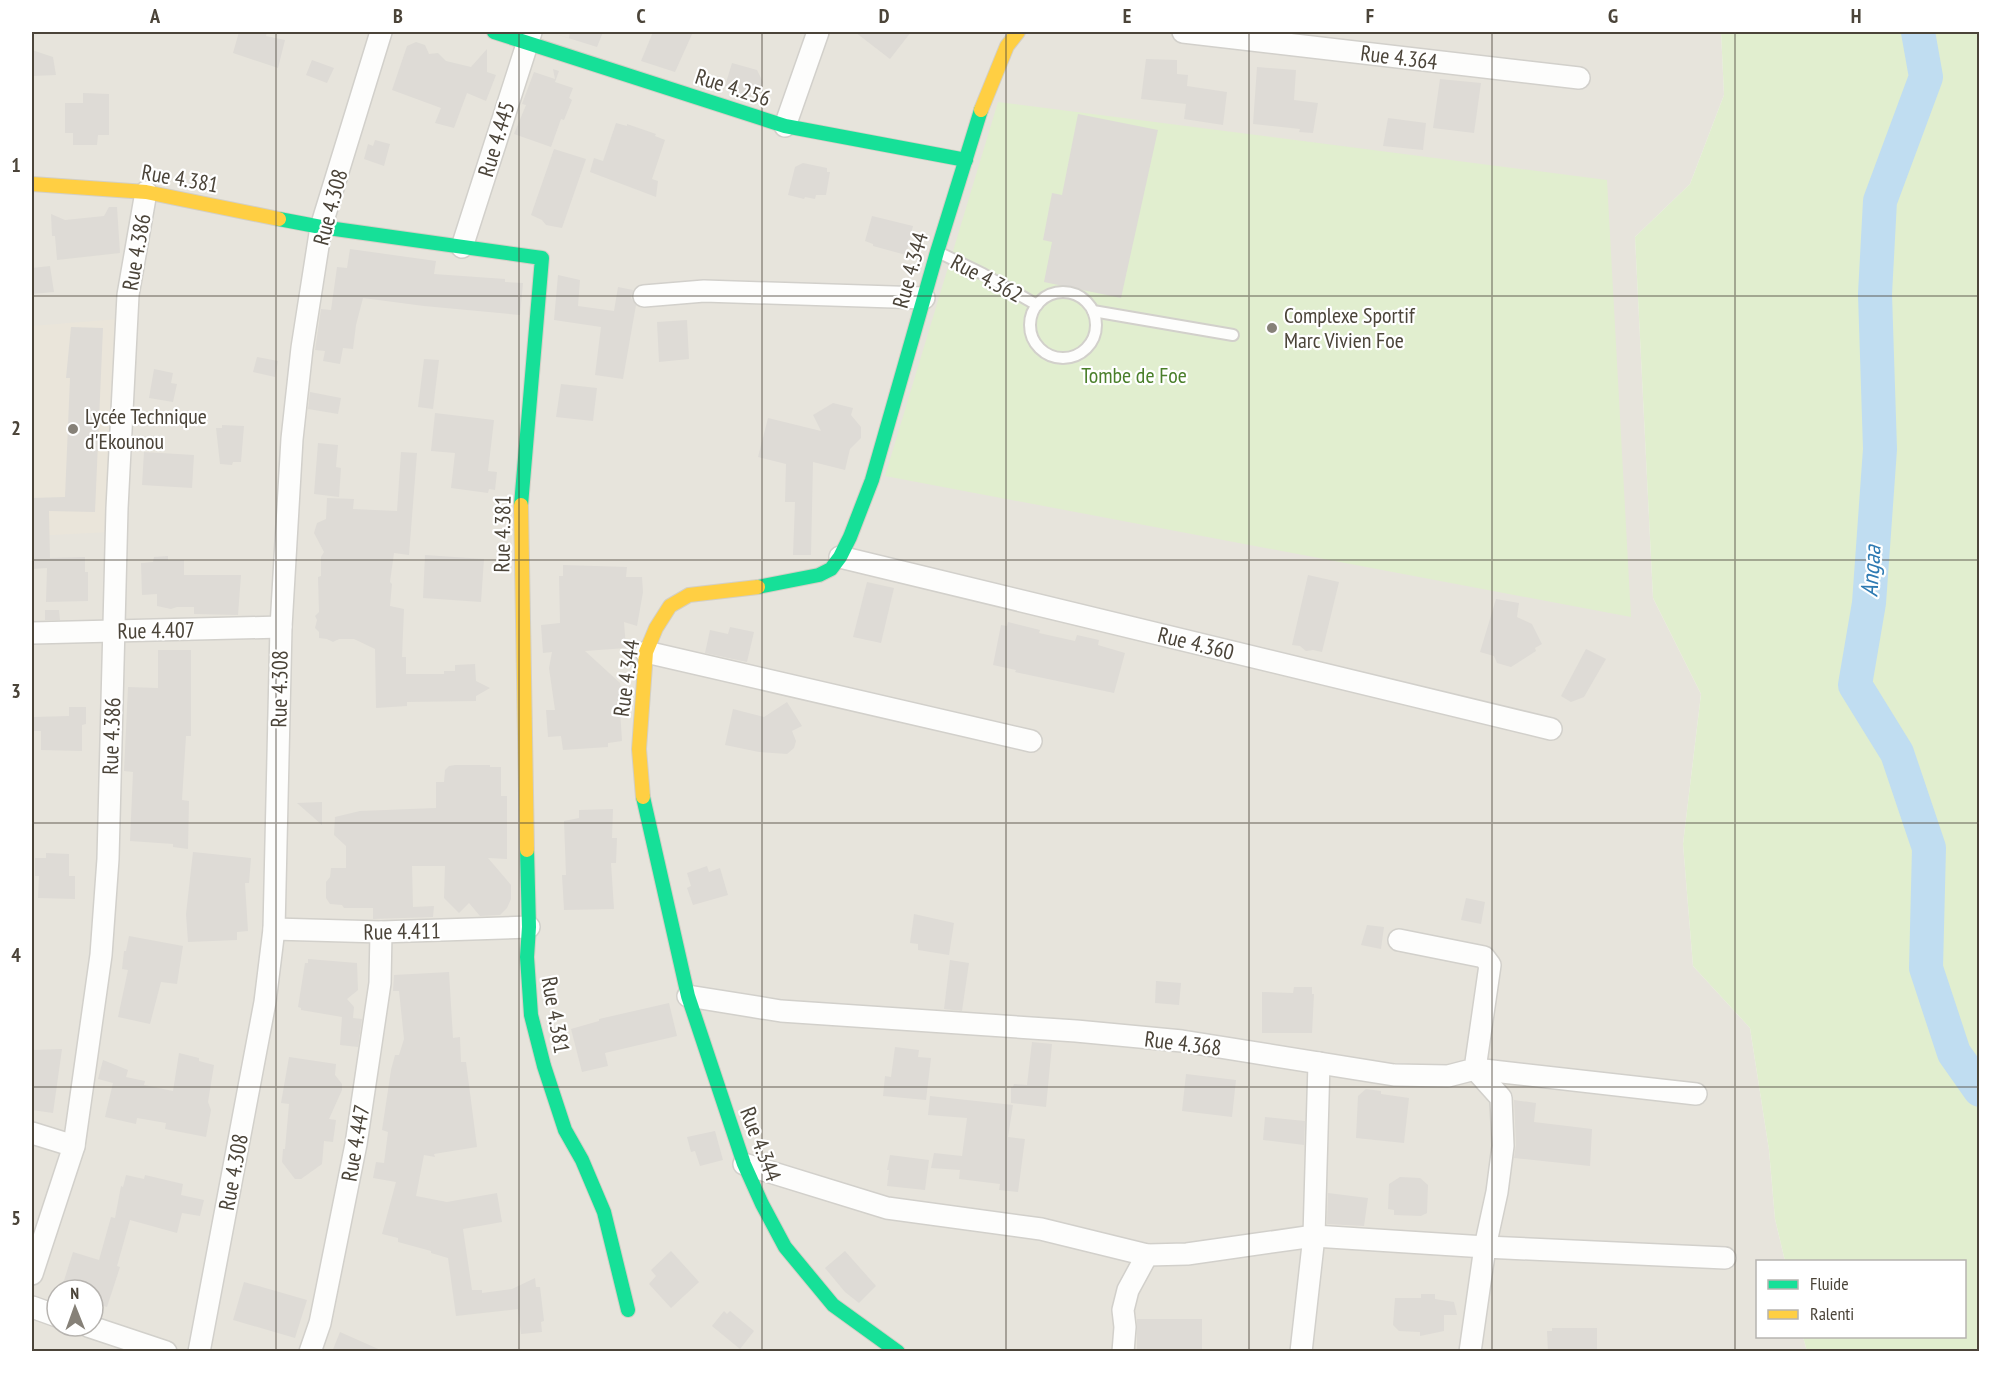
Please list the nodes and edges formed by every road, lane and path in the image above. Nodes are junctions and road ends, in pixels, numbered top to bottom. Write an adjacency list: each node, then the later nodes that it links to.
1 (381, 32): 12 (street, Rue 4.308)
2 (494, 32): 6 (street, Rue 4.256)
3 (818, 32): 8 (street)
4 (1018, 32): 9 (street, Rue 4.344)
5 (1183, 32): 7 (street, Rue 4.364)
6 (528, 38): 8 (street, Rue 4.256); 13 (street, Rue 4.445)
7 (1580, 78)
8 (786, 126): 9 (street, Rue 4.256)
9 (966, 160): 14 (street, Rue 4.344)
10 (32, 184): 11 (street, Rue 4.381)
11 (146, 192): 12 (street, Rue 4.381); 22 (street, Rue 4.386)
12 (321, 227): 13 (street, Rue 4.381); 21 (street, Rue 4.308)
13 (462, 247): 27 (street, Rue 4.381)
14 (937, 252): 16 (street, Rue 4.344); 17 (lane, Rue 4.362)
15 (644, 296): 16 (street)
16 (924, 298): 20 (street, Rue 4.344)
17 (1037, 305): 18 (lane); 18 (lane)
18 (1093, 311): 19 (lane)
19 (1233, 335)
20 (840, 557): 24 (street, Rue 4.344); 25 (street, Rue 4.360)
21 (281, 627): 22 (street, Rue 4.407); 28 (street, Rue 4.308)
22 (114, 631): 23 (street, Rue 4.407); 36 (street, Rue 4.386)
23 (32, 633)
24 (646, 652): 26 (street); 31 (street, Rue 4.344)
25 (1551, 729)
26 (1031, 741)
27 (530, 927): 29 (street, Rue 4.411); 43 (street, Rue 4.381)
28 (274, 929): 29 (street, Rue 4.411); 47 (street, Rue 4.308)
29 (381, 932): 48 (street, Rue 4.447)
30 (1399, 940): 33 (street)
31 (688, 996): 32 (street, Rue 4.368); 37 (street, Rue 4.344)
32 (1319, 1063): 33 (street, Rue 4.368); 38 (street)
33 (1475, 1068): 34 (street); 39 (street)
34 (1696, 1094)
35 (32, 1133): 36 (street)
36 (74, 1146): 42 (street, Rue 4.386)
37 (744, 1164): 40 (street); 45 (street, Rue 4.344)
38 (1314, 1236): 39 (street); 40 (street); 51 (street)
39 (1485, 1247): 41 (street); 52 (street)
40 (1147, 1255): 50 (street)
41 (1725, 1257)
42 (32, 1274)
43 (628, 1310)
44 (105, 1332): 46 (street)
45 (875, 1346): 49 (street, Rue 4.344)
46 (166, 1352)
47 (199, 1352)
48 (310, 1352)
49 (898, 1352)
50 (1123, 1352)
51 (1301, 1352)
52 (1470, 1352)

